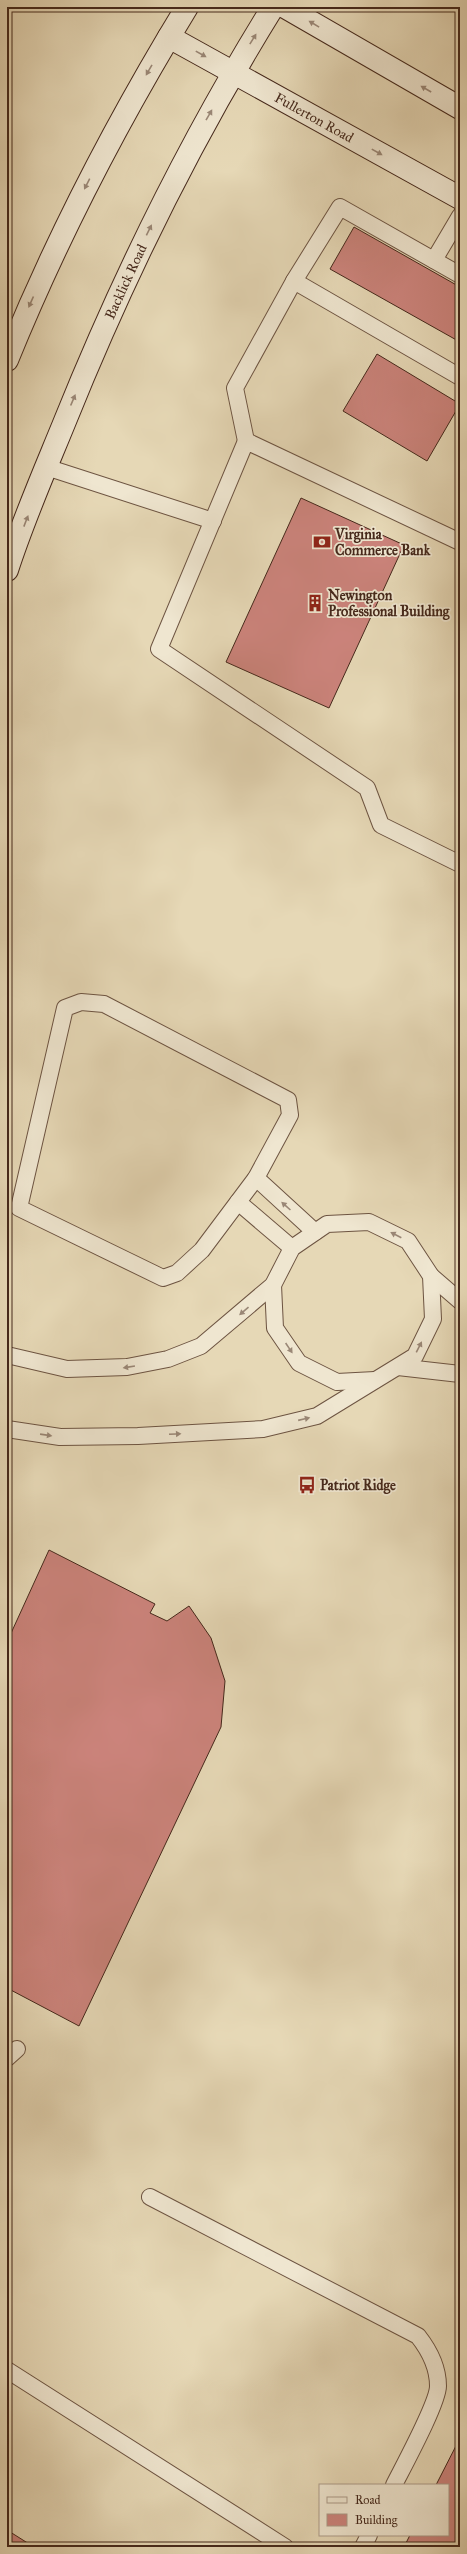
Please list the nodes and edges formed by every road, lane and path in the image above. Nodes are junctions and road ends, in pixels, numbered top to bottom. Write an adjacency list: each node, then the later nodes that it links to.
1 (187, 7): 4 (main road)
2 (273, 7): 5 (main road, Backlick Road, one-way to 2)
3 (285, 7): 6 (main road, one-way to 3)
4 (169, 37): 5 (main road, Fullerton Road, one-way to 5); 12 (main road, one-way to 12)
5 (233, 72): 7 (main road, Fullerton Road, one-way to 7); 15 (main road, Backlick Road, one-way to 5)
6 (460, 108)
7 (460, 198)
8 (460, 216): 9 (lane)
9 (434, 260): 10 (lane); 11 (lane)
10 (460, 275)
11 (294, 281): 13 (lane); 14 (lane)
12 (7, 360)
13 (460, 377)
14 (246, 441): 16 (lane); 17 (lane)
15 (46, 467): 16 (lane); 18 (main road, Backlick Road, one-way to 15)
16 (213, 521): 19 (lane)
17 (460, 542)
18 (7, 570)
19 (460, 864)
20 (256, 1178): 21 (lane); 21 (lane); 22 (lane, one-way to 20)
21 (238, 1202): 23 (lane)
22 (315, 1232): 23 (lane); 24 (lane, one-way to 22)
23 (292, 1248): 25 (lane)
24 (431, 1276): 26 (lane); 28 (lane, one-way to 24)
25 (273, 1285): 27 (lane, one-way to 27); 30 (lane, one-way to 30)
26 (460, 1301)
27 (7, 1354)
28 (398, 1367): 29 (lane); 30 (lane)
29 (460, 1374)
30 (379, 1380): 31 (lane, one-way to 30)
31 (7, 1429)
32 (150, 2198): 34 (lane)
33 (7, 2370): 36 (lane)
34 (394, 2484)
35 (368, 2536): 37 (lane)
36 (285, 2547)
37 (363, 2547)

